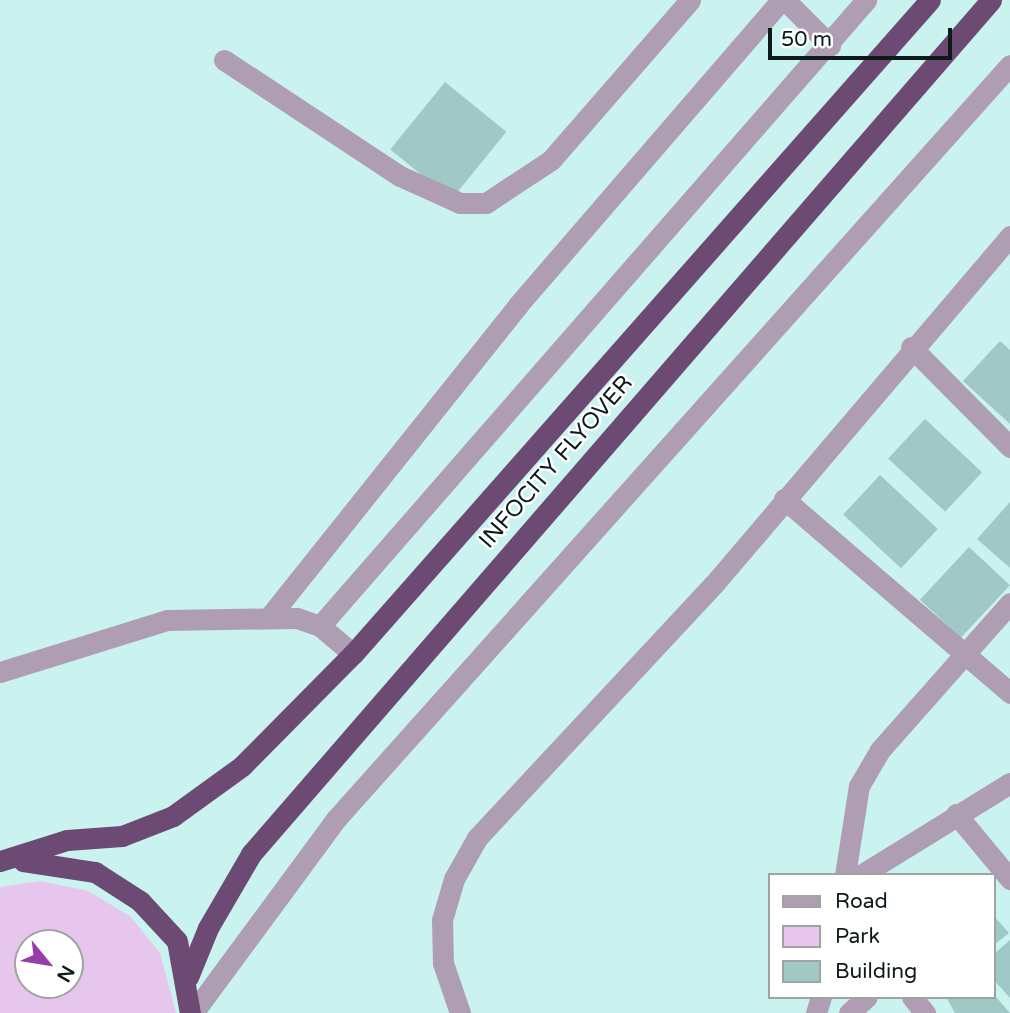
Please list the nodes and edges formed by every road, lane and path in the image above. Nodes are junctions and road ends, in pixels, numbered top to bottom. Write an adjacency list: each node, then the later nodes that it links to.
1 (690, 0): 7 (street)
2 (783, 0): 6 (street); 14 (street)
3 (930, 0): 17 (highway, INFOCITY FLYOVER)
4 (991, 0): 26 (highway, INFOCITY FLYOVER)
5 (864, 1): 6 (street)
6 (831, 45): 15 (street)
7 (224, 60)
8 (1010, 65): 29 (street)
9 (1010, 236): 10 (street)
10 (911, 347): 11 (street); 12 (street)
11 (1010, 447)
12 (784, 499): 16 (street); 30 (street)
13 (1010, 603): 16 (street)
14 (270, 615): 15 (street); 18 (street)
15 (320, 626): 17 (street)
16 (965, 653): 19 (street); 23 (street)
17 (353, 654): 22 (highway, INFOCITY FLYOVER)
18 (0, 672)
19 (1010, 692)
20 (1010, 783): 21 (street)
21 (956, 814): 24 (street); 25 (street)
22 (0, 862): 26 (highway)
23 (845, 873)
24 (864, 873)
25 (1010, 879)
26 (188, 977): 29 (highway)
27 (865, 999): 31 (street)
28 (914, 999): 32 (street)
29 (192, 1013)
30 (460, 1013)
31 (849, 1013)
32 (925, 1013)

